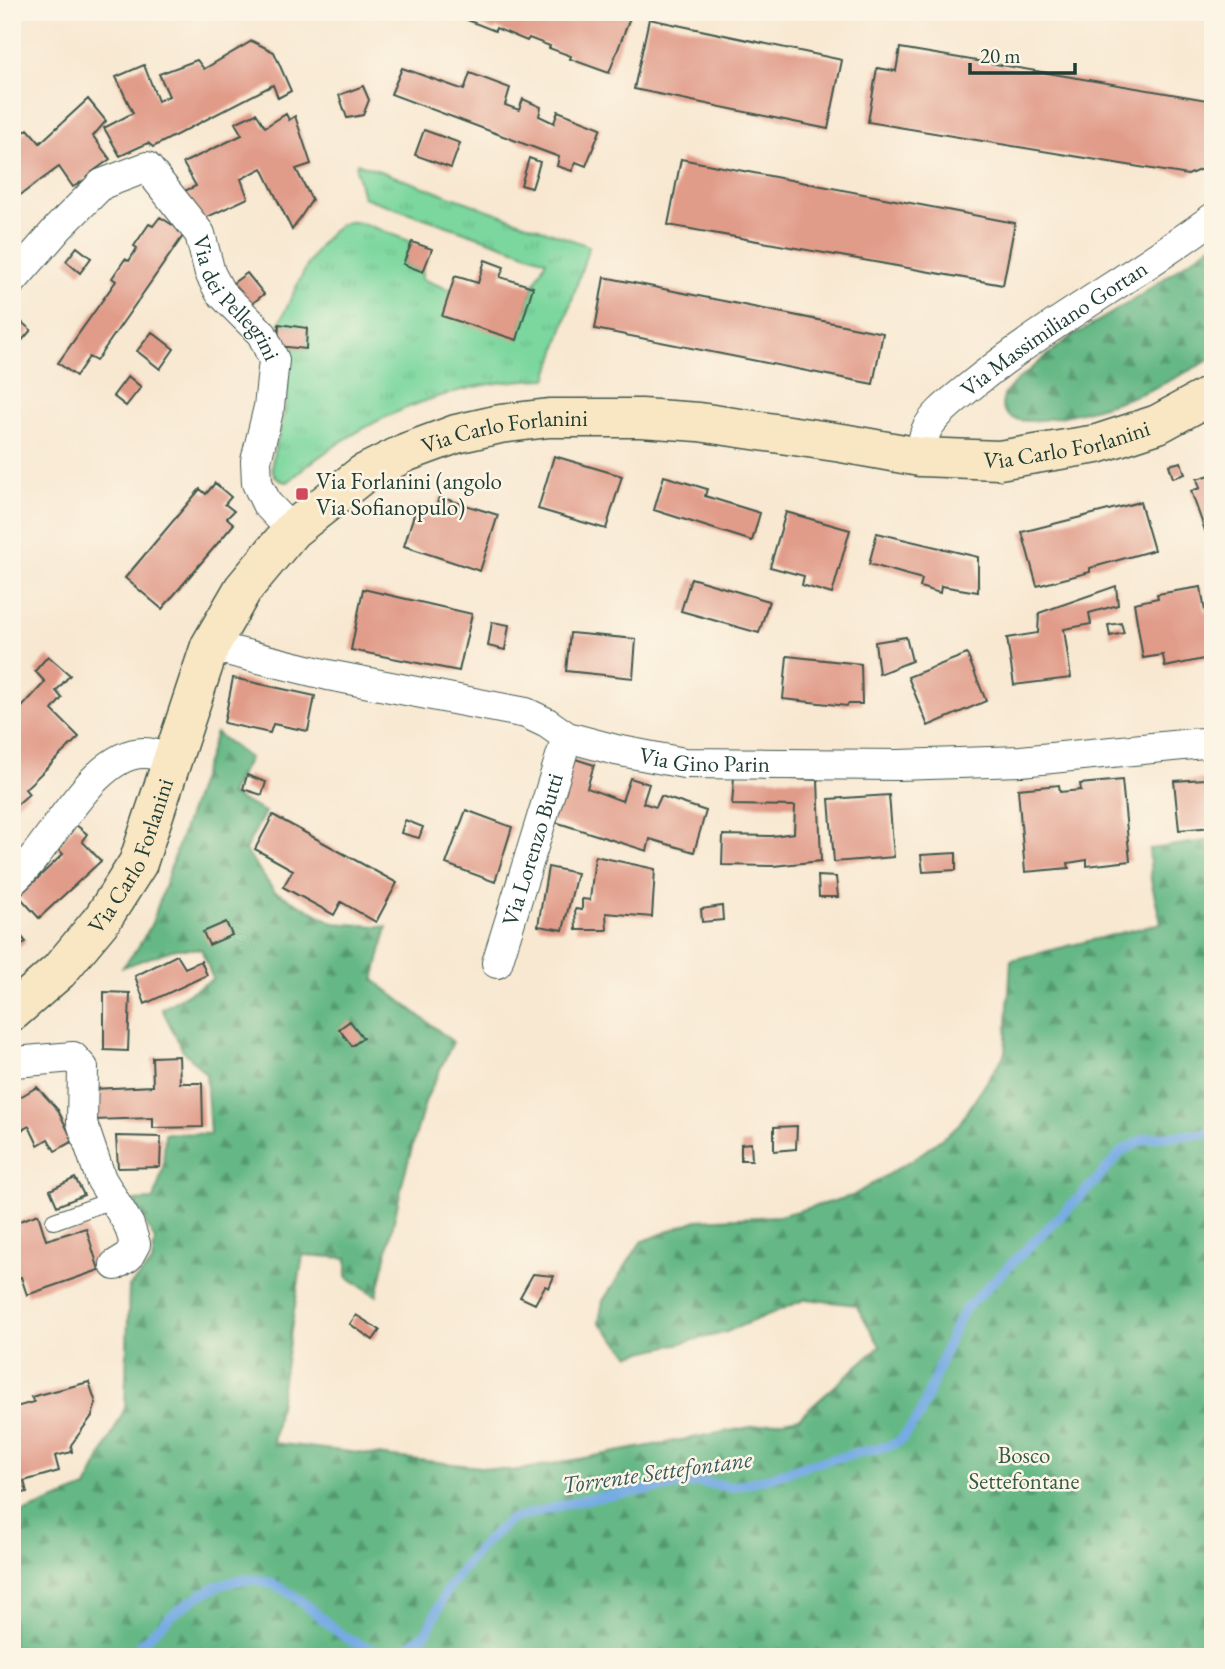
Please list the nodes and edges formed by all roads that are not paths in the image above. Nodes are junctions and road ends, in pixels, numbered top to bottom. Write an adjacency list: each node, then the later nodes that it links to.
1 (1213, 218): 4 (street, Via Massimiliano Gortan)
2 (12, 281): 5 (street, Via dei Pellegrini)
3 (1213, 394): 4 (main road, Via Carlo Forlanini)
4 (920, 457): 5 (main road, Via Carlo Forlanini)
5 (292, 530): 6 (main road, Via Carlo Forlanini)
6 (210, 646): 7 (street, Via Gino Parin); 9 (main road, Via Carlo Forlanini)
7 (568, 737): 8 (street, Via Gino Parin); 11 (street, Via Lorenzo Butti)
8 (1213, 743)
9 (172, 760): 10 (street); 12 (main road, Via Carlo Forlanini)
10 (12, 881)
11 (497, 963)
12 (12, 1012)
13 (12, 1061): 14 (street)
14 (115, 1199): 15 (lane); 16 (street)
15 (54, 1221)
16 (115, 1265)

